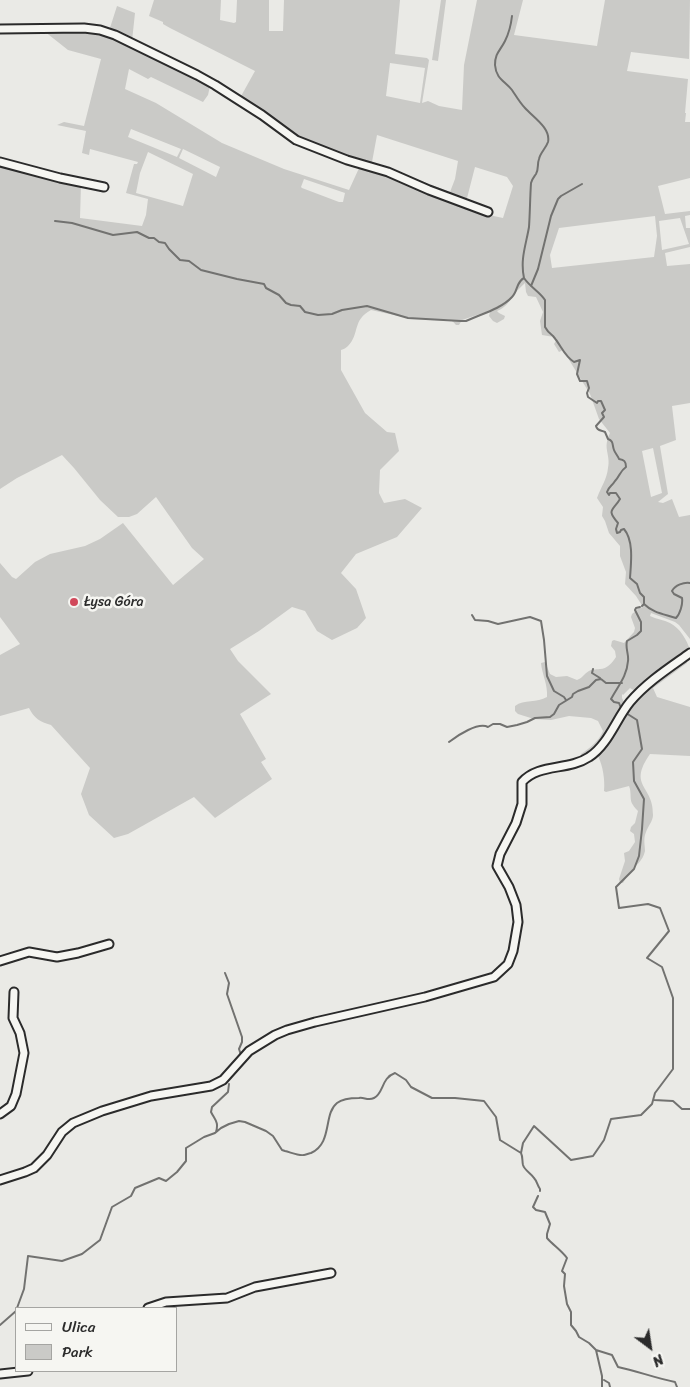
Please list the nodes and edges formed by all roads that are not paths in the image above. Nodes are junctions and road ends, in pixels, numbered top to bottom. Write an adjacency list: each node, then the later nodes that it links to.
1 (0, 29): 4 (street)
2 (0, 162): 3 (street)
3 (104, 186)
4 (488, 212)
5 (690, 654): 10 (street)
6 (109, 944): 7 (street)
7 (0, 961)
8 (14, 992): 9 (street)
9 (0, 1114)
10 (0, 1180)
11 (331, 1272): 12 (street)
12 (151, 1307)
13 (19, 1372): 14 (street)
14 (0, 1374)

